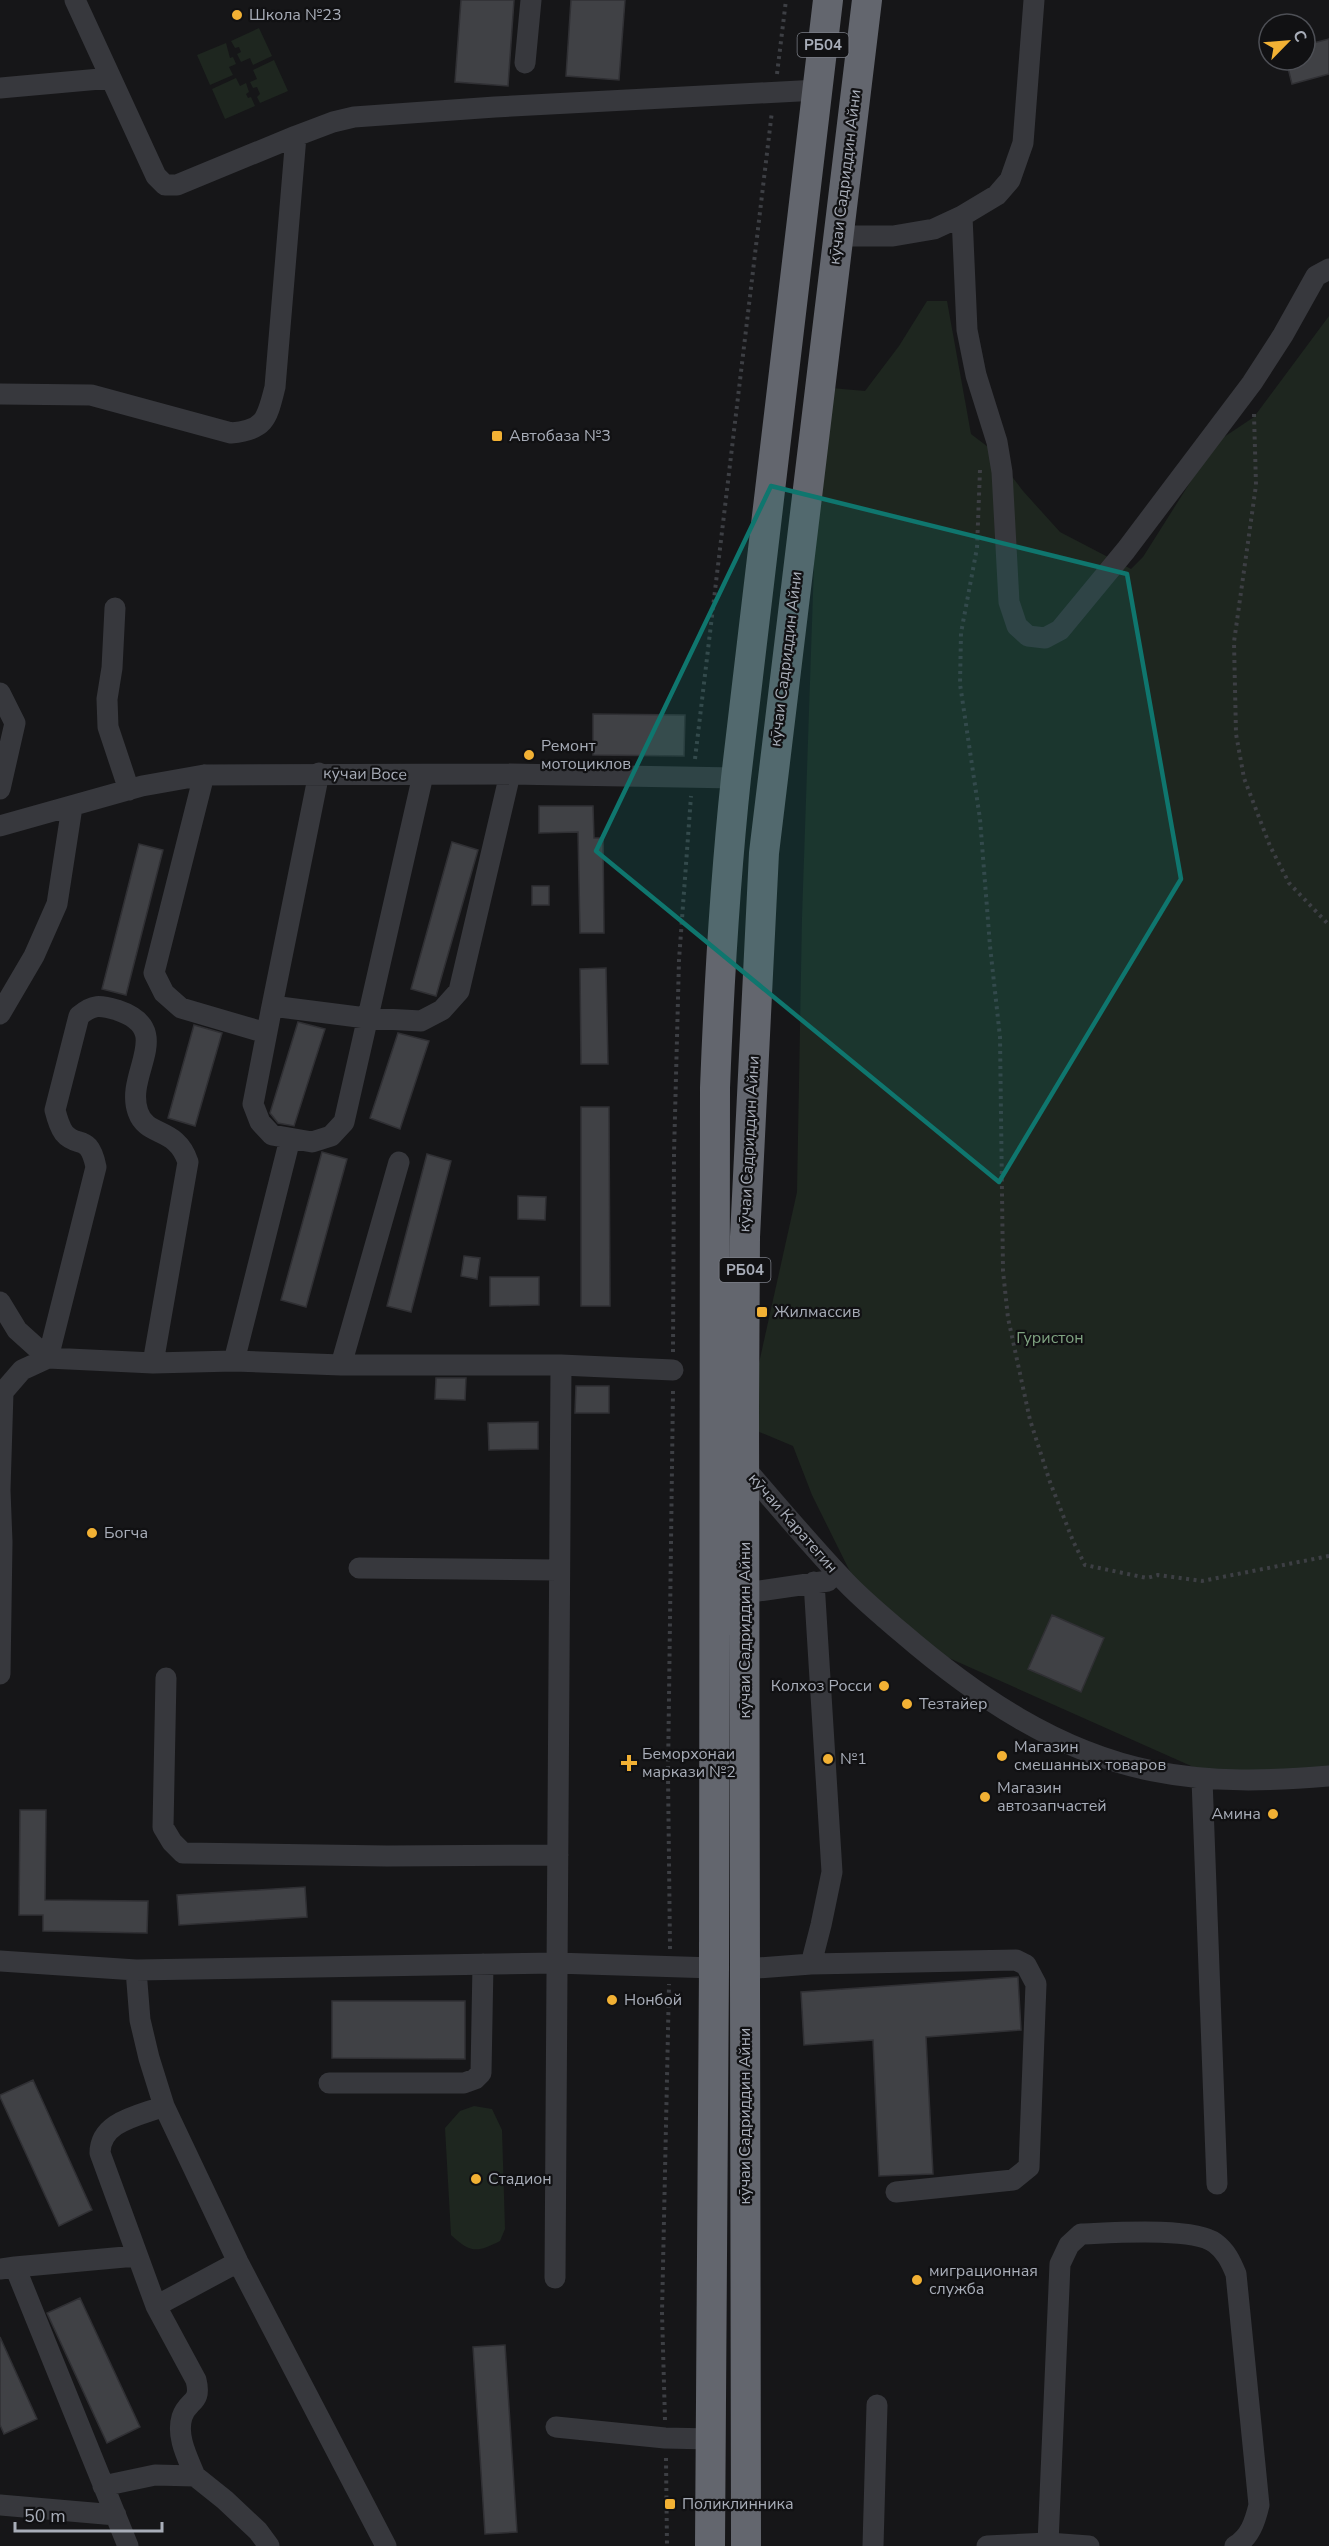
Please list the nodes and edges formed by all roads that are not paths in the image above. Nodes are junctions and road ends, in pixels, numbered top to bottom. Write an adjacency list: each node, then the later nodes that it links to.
1 (75, 0): 7 (street)
2 (531, 0): 6 (street)
3 (828, 0): 9 (highway, РБ04)
4 (867, 0): 12 (highway, кӯчаи Садриддин Айни / РБ04)
5 (1034, 0): 11 (street)
6 (525, 63)
7 (111, 78): 8 (street); 10 (street)
8 (0, 88)
9 (818, 90): 10 (street); 21 (highway, кӯчаи Садриддин Айни / РБ04)
10 (296, 136): 14 (street)
11 (962, 216): 12 (street); 13 (street)
12 (838, 236): 39 (highway, кӯчаи Садриддин Айни / РБ04)
13 (1325, 268)
14 (0, 393)
15 (115, 608): 23 (street)
16 (0, 693): 22 (street)
17 (319, 773): 18 (street, кӯчаи Восе); 20 (street, кӯчаи Восе); 26 (street)
18 (423, 774): 19 (street, кӯчаи Восе); 28 (street)
19 (510, 774): 21 (street, кӯчаи Восе); 28 (street)
20 (204, 775): 23 (street, кӯчаи Восе); 29 (street)
21 (736, 778): 55 (highway, кӯчаи Садриддин Айни / РБ04)
22 (0, 789)
23 (129, 790): 24 (street, кӯчаи Восе)
24 (72, 807): 25 (street, кӯчаи Восе); 27 (street)
25 (0, 826)
26 (272, 1006): 28 (street); 29 (street)
27 (0, 1014)
28 (366, 1018): 30 (street)
29 (266, 1033): 30 (street)
30 (290, 1139): 34 (street)
31 (399, 1162): 36 (street)
32 (0, 1302): 33 (street)
33 (48, 1358): 35 (street); 35 (street); 40 (street)
34 (234, 1361): 35 (street); 36 (street)
35 (153, 1363)
36 (341, 1365): 37 (street)
37 (561, 1365): 38 (street); 42 (street)
38 (673, 1370)
39 (745, 1468): 43 (street, кӯчаи Каратегин); 45 (highway, кӯчаи Садриддин Айни / РБ04)
40 (1, 1542): 46 (street)
41 (359, 1568): 42 (street)
42 (558, 1570): 50 (street)
43 (842, 1579): 44 (street); 49 (street, кӯчаи Каратегин)
44 (814, 1582): 45 (street); 54 (street)
45 (745, 1593): 56 (highway, кӯчаи Садриддин Айни / РБ04)
46 (0, 1674)
47 (166, 1678): 50 (street)
48 (1329, 1776): 49 (street, кӯчаи Каратегин)
49 (1202, 1779): 60 (street)
50 (558, 1855): 52 (street)
51 (0, 1960): 57 (street)
52 (555, 1963): 53 (street); 55 (street); 65 (street)
53 (483, 1964): 57 (street); 58 (street)
54 (811, 1964): 56 (street); 61 (street)
55 (714, 1968): 69 (highway, кӯчаи Садриддин Айни / РБ04)
56 (744, 1969): 79 (highway, кӯчаи Садриддин Айни / РБ04)
57 (136, 1970): 59 (street)
58 (329, 2083)
59 (164, 2106): 62 (street); 63 (street)
60 (1217, 2184)
61 (896, 2192)
62 (136, 2256): 64 (street); 66 (street)
63 (238, 2262): 66 (street); 77 (street)
64 (8, 2268): 71 (street)
65 (555, 2278)
66 (156, 2306): 70 (street)
67 (877, 2405): 80 (street)
68 (556, 2427): 69 (street)
69 (711, 2439): 78 (highway, кӯчаи Садриддин Айни / РБ04)
70 (195, 2476): 71 (street); 76 (street)
71 (104, 2486): 73 (street)
72 (0, 2505): 73 (street)
73 (116, 2515): 75 (street)
74 (1048, 2543): 81 (street); 82 (street); 83 (street)
75 (128, 2546)
76 (269, 2546)
77 (387, 2546)
78 (710, 2546)
79 (746, 2546)
80 (873, 2546)
81 (987, 2546)
82 (1089, 2546)
83 (1234, 2546)

